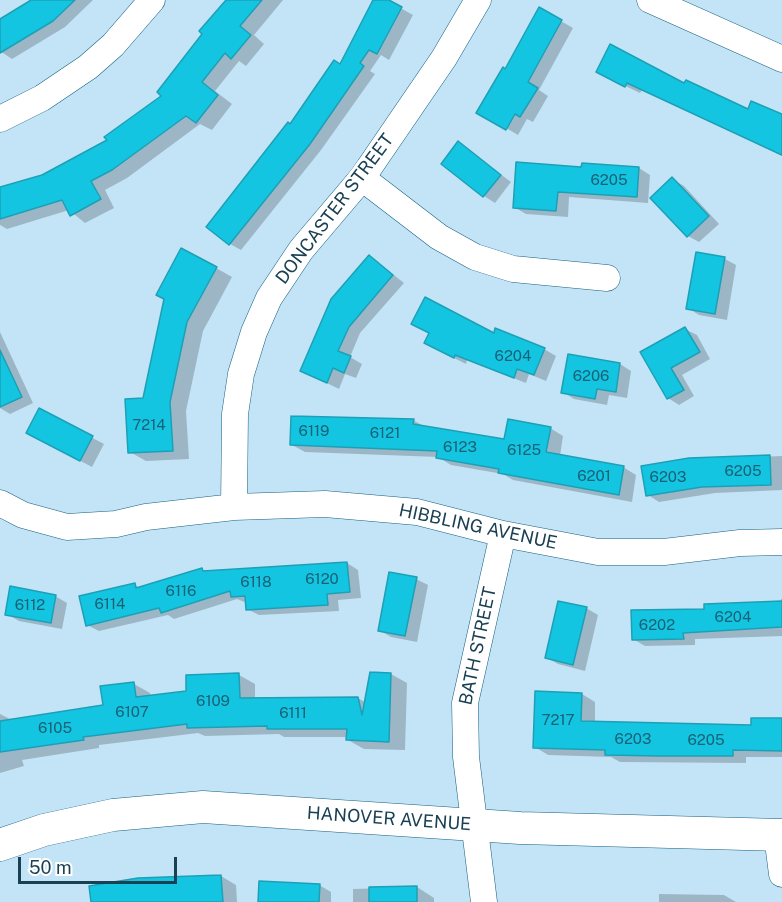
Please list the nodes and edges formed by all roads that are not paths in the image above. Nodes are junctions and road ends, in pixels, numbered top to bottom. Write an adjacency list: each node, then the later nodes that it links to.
1 (153, 0): 5 (street)
2 (478, 0): 6 (street, DONCASTER STREET)
3 (650, 0): 4 (street)
4 (782, 58)
5 (0, 119)
6 (362, 178): 7 (street); 9 (street, DONCASTER STREET)
7 (607, 278)
8 (0, 503): 9 (street, HIBBLING AVENUE)
9 (234, 507): 10 (street, HIBBLING AVENUE)
10 (503, 534): 11 (street, HIBBLING AVENUE); 12 (street, BATH STREET)
11 (782, 542)
12 (474, 824): 13 (street, HANOVER AVENUE); 14 (street, HANOVER AVENUE); 16 (street, BATH STREET)
13 (779, 835): 15 (street)
14 (0, 845)
15 (782, 874)
16 (484, 902)

